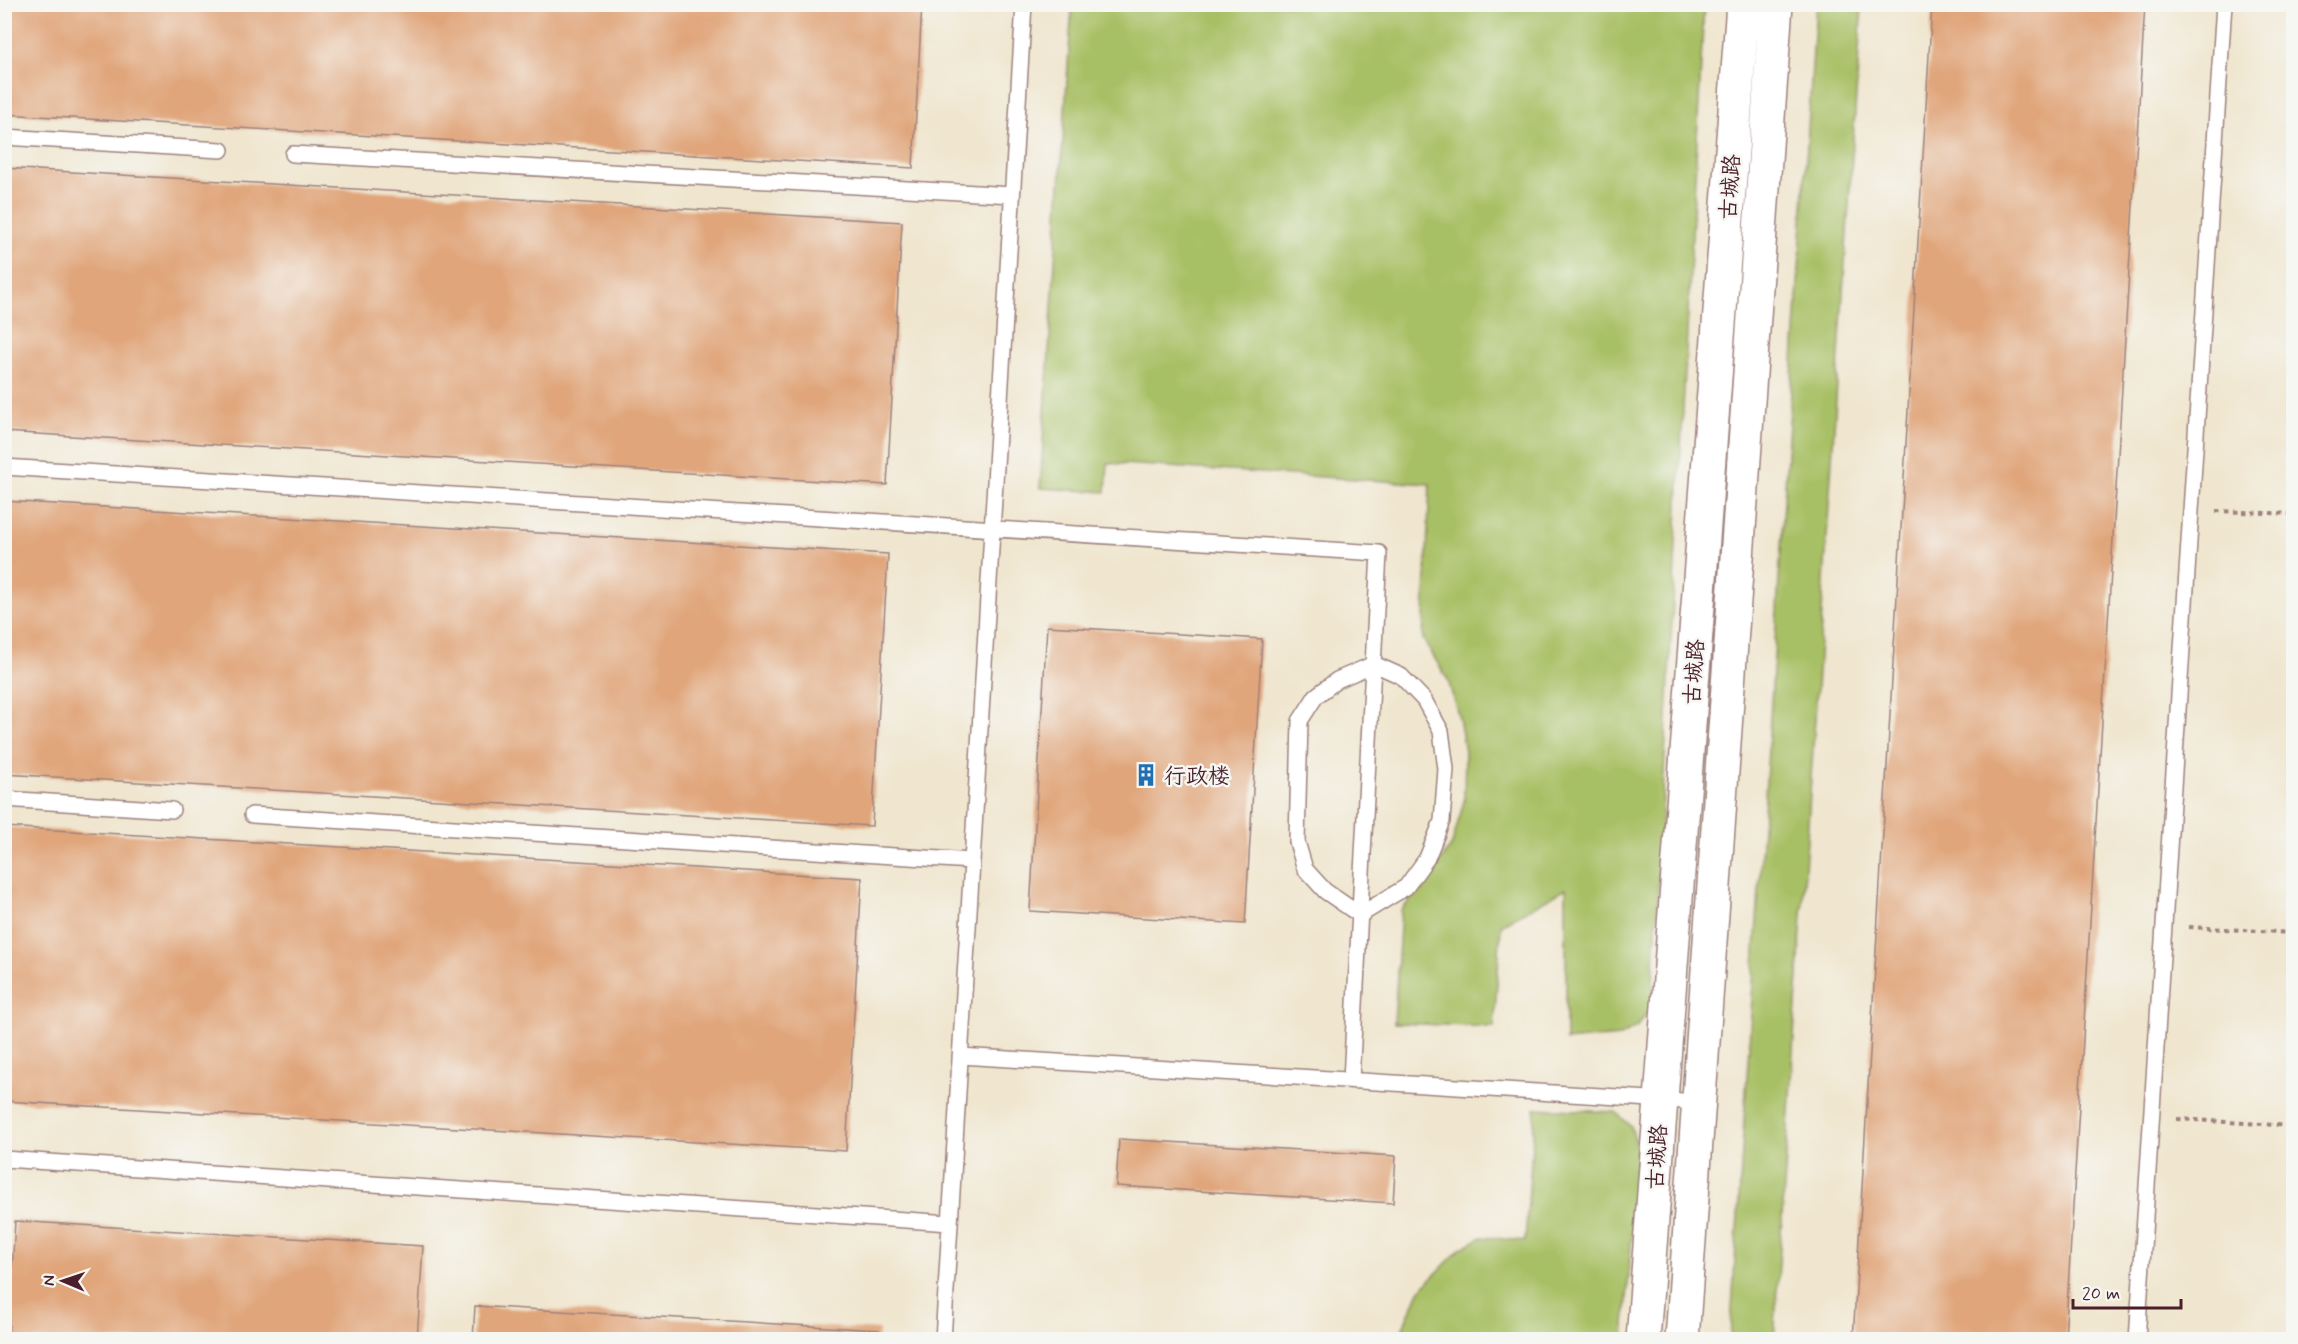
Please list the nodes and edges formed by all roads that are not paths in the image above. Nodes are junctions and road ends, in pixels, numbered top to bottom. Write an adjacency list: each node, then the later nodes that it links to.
1 (1024, 4): 8 (lane)
2 (1743, 4): 19 (main road, 古城路)
3 (1776, 4): 20 (main road, 古城路)
4 (2224, 4): 26 (lane)
5 (4, 137): 6 (lane)
6 (220, 150)
7 (293, 154): 8 (lane)
8 (1012, 195): 10 (lane)
9 (4, 467): 10 (lane)
10 (992, 529): 11 (lane); 15 (lane)
11 (1374, 664): 16 (lane); 16 (lane); 16 (lane)
12 (4, 800): 13 (lane)
13 (171, 810)
14 (252, 815): 15 (lane)
15 (972, 861): 17 (lane)
16 (1360, 915): 18 (lane)
17 (960, 1056): 18 (lane); 22 (lane)
18 (1351, 1080): 19 (lane)
19 (1660, 1100): 20 (lane); 24 (main road, 古城路)
20 (1699, 1102): 25 (main road, 古城路)
21 (4, 1159): 22 (lane)
22 (950, 1223): 23 (lane)
23 (943, 1340)
24 (1643, 1340)
25 (1682, 1340)
26 (2138, 1340)

